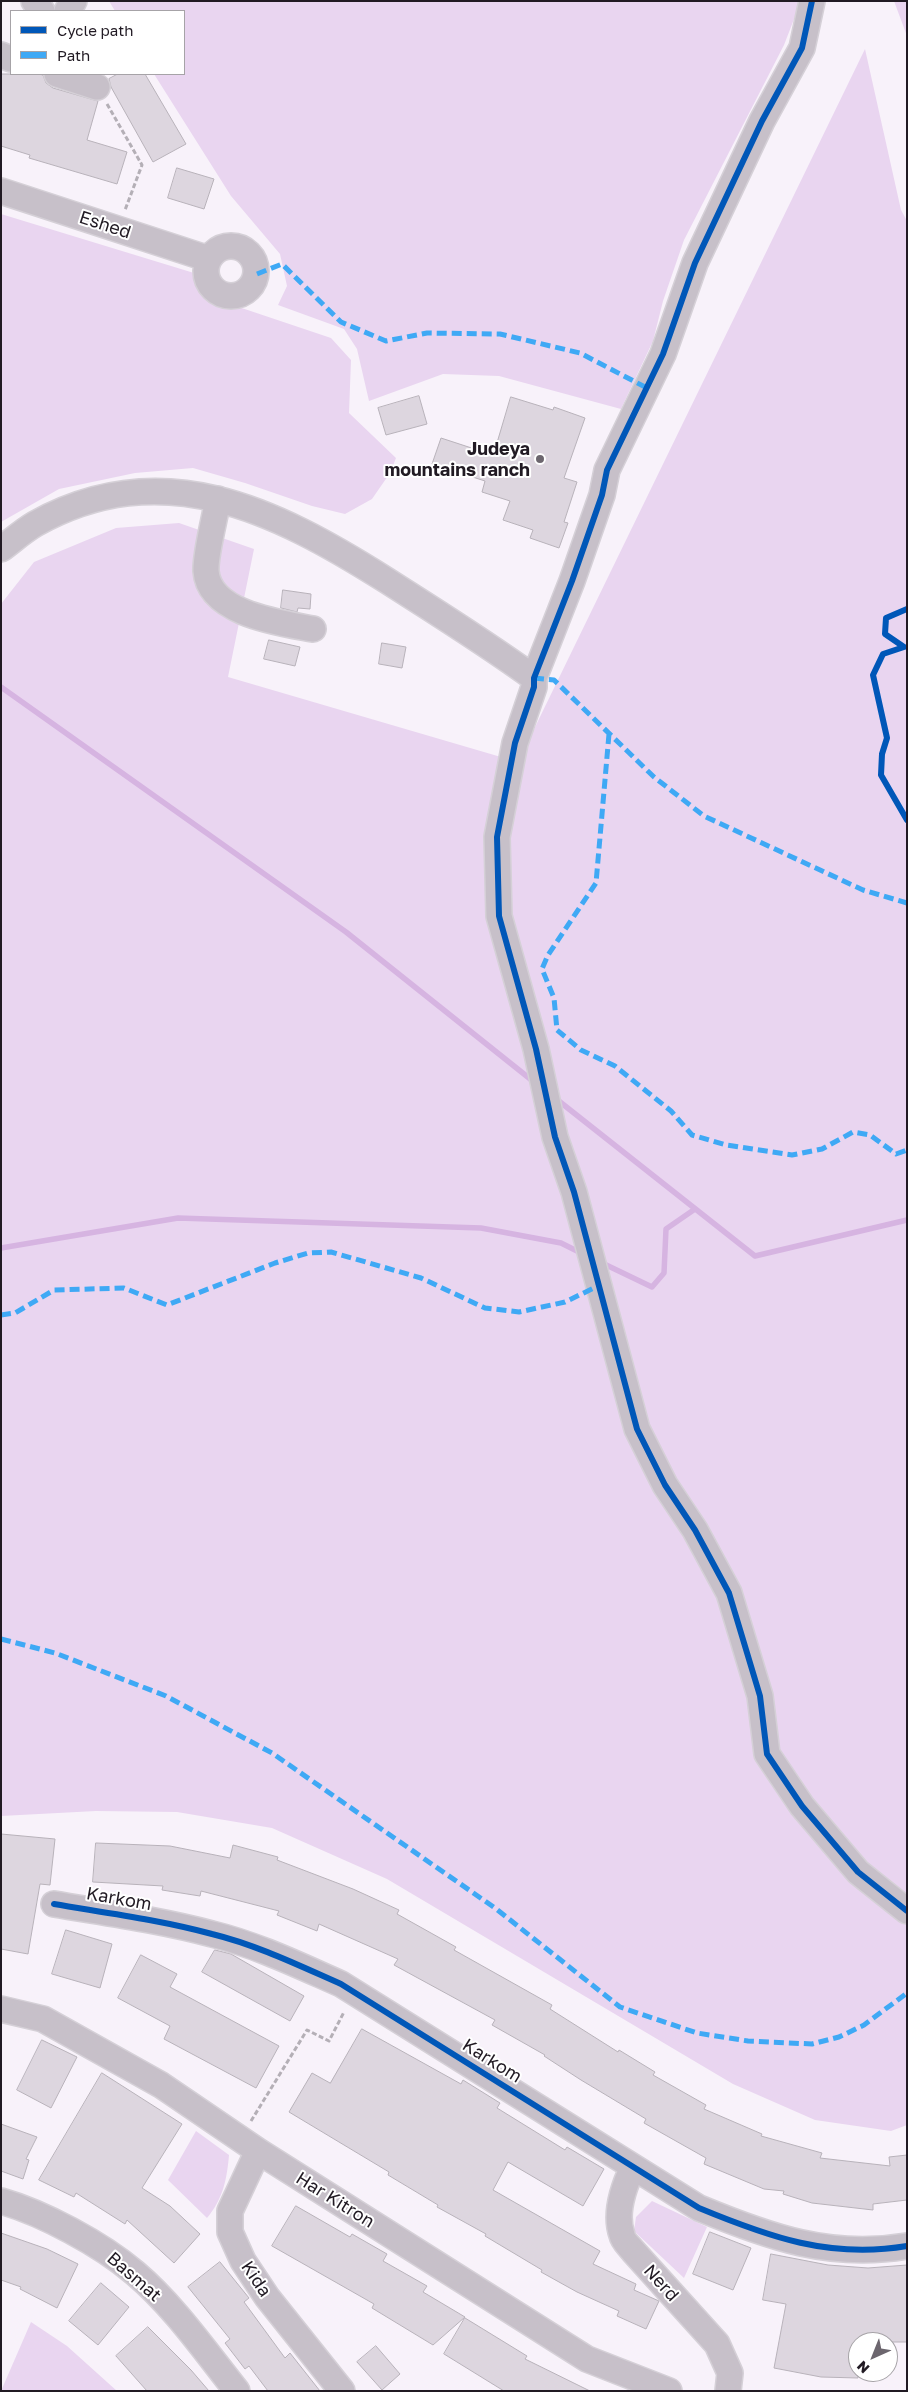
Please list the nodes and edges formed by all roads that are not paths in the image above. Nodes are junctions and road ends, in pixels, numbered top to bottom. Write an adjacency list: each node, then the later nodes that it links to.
1 (812, 1): 9 (street)
2 (59, 75): 3 (street)
3 (97, 88)
4 (1, 191): 5 (street, Eshed)
5 (209, 259)
6 (218, 499): 7 (street); 8 (street); 9 (street)
7 (1, 549)
8 (313, 630)
9 (534, 678): 11 (street)
10 (54, 1904): 14 (street, Karkom)
11 (907, 1911)
12 (1, 2009): 13 (street, Har Kitron)
13 (249, 2144): 18 (street, Kida); 19 (street, Har Kitron)
14 (633, 2167): 16 (street, Karkom); 20 (street, Nerd)
15 (1, 2201): 17 (street, Basmat)
16 (907, 2246)
17 (237, 2391)
18 (342, 2391)
19 (669, 2391)
20 (728, 2391)

